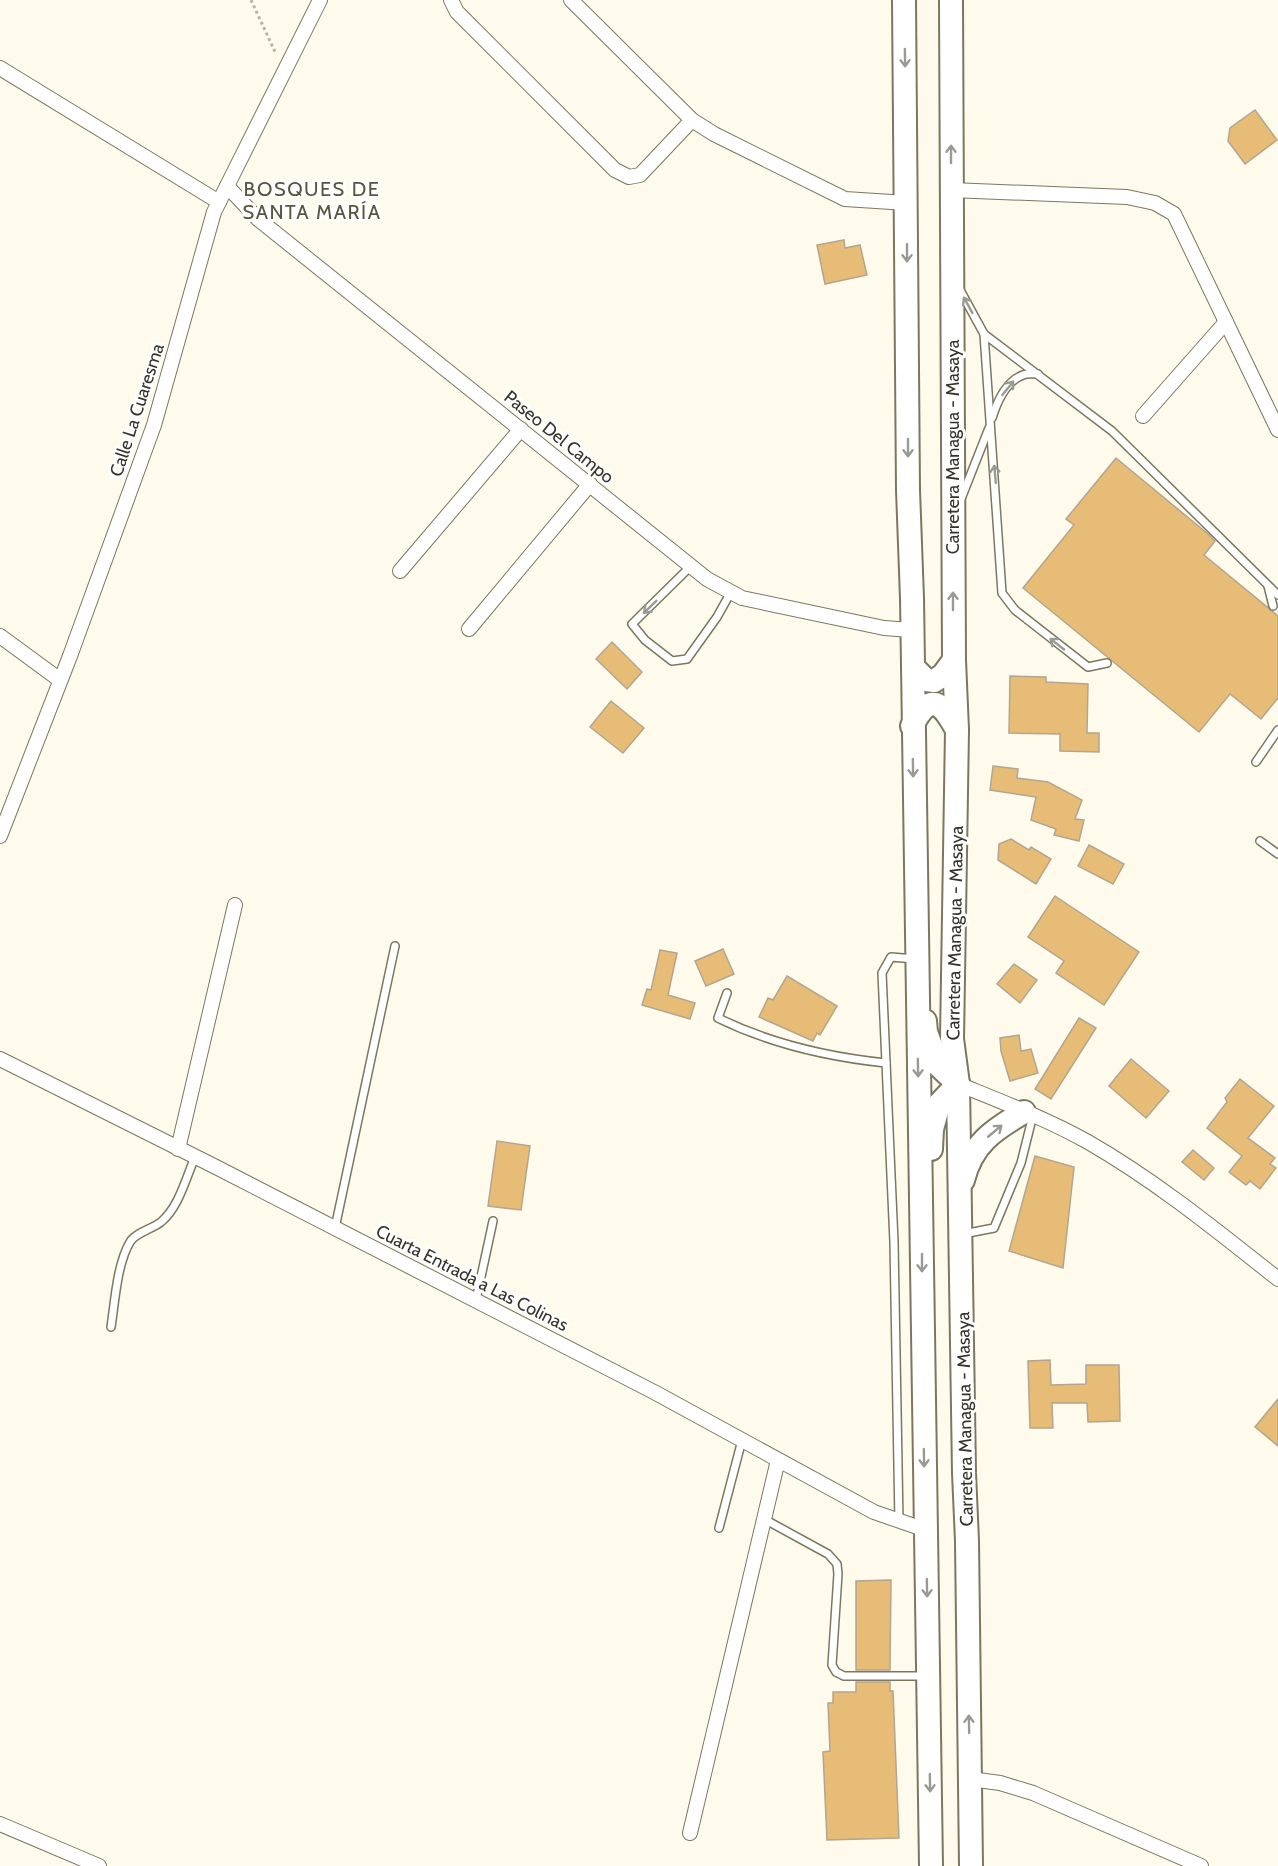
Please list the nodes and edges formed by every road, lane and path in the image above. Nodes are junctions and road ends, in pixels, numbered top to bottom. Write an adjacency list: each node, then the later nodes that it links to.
1 (251, 0): 8 (path)
2 (320, 0): 8 (street, Calle La Cuaresma)
3 (451, 0): 9 (street)
4 (572, 0): 9 (street)
5 (904, 0): 13 (highway, Carretera Managua - Masaya, one-way to 13)
6 (951, 0): 11 (highway, Carretera Managua - Masaya, one-way to 6)
7 (0, 68): 12 (street)
8 (284, 72): 10 (street, Calle La Cuaresma)
9 (692, 120): 13 (street)
10 (227, 186): 12 (street, Calle La Cuaresma); 20 (street, Paseo Del Campo)
11 (951, 190): 14 (highway, Carretera Managua - Masaya); 15 (street)
12 (219, 202): 36 (street, Calle La Cuaresma)
13 (907, 203): 31 (highway, Carretera Managua - Masaya, one-way to 31)
14 (952, 275): 16 (lane, one-way to 14); 23 (highway, Carretera Managua - Masaya)
15 (1226, 322): 18 (street); 21 (street)
16 (984, 334): 17 (lane); 19 (lane)
17 (1038, 374): 19 (lane, one-way to 17); 26 (lane)
18 (1143, 416)
19 (990, 424): 23 (lane); 34 (lane, one-way to 19)
20 (521, 429): 22 (street, Paseo Del Campo); 25 (street)
21 (1278, 430)
22 (590, 484): 24 (street, Paseo Del Campo); 30 (street)
23 (953, 519): 33 (highway, Carretera Managua - Masaya, one-way to 23)
24 (691, 566): 27 (street, Paseo Del Campo); 27 (lane, one-way to 27)
25 (400, 571)
26 (1268, 586): 28 (lane); 29 (lane)
27 (731, 592): 31 (street, Paseo Del Campo)
28 (1278, 595)
29 (1273, 606)
30 (468, 629)
31 (911, 630): 35 (highway, Carretera Managua - Masaya)
32 (0, 636): 36 (street)
33 (954, 660): 35 (highway); 38 (highway, Carretera Managua - Masaya)
34 (1107, 663)
35 (913, 667): 37 (highway, Carretera Managua - Masaya)
36 (60, 680): 41 (street, Calle La Cuaresma)
37 (912, 726): 38 (highway); 46 (highway, Carretera Managua - Masaya, one-way to 46)
38 (957, 730): 50 (highway, Carretera Managua - Masaya)
39 (1278, 730): 40 (lane)
40 (1256, 762)
41 (0, 836)
42 (1260, 841): 43 (lane)
43 (1278, 854)
44 (235, 906): 52 (street)
45 (395, 946): 57 (lane)
46 (916, 961): 49 (lane); 50 (highway); 56 (highway, Carretera Managua - Masaya, one-way to 56)
47 (727, 993): 49 (lane)
48 (0, 1059): 52 (street, Cuarta Entrada a Las Colinas)
49 (886, 1063): 65 (lane)
50 (958, 1084): 51 (street); 54 (highway, Carretera Managua - Masaya); 56 (highway)
51 (1028, 1113): 54 (highway, one-way to 51); 58 (lane); 59 (street)
52 (178, 1149): 53 (street, Cuarta Entrada a Las Colinas)
53 (195, 1157): 57 (street, Cuarta Entrada a Las Colinas); 61 (lane)
54 (959, 1196): 58 (highway, Carretera Managua - Masaya)
55 (493, 1221): 60 (lane)
56 (921, 1226): 67 (highway, Carretera Managua - Masaya, one-way to 67)
57 (335, 1228): 60 (street, Cuarta Entrada a Las Colinas)
58 (961, 1235): 69 (highway, Carretera Managua - Masaya, one-way to 58)
59 (1278, 1279)
60 (476, 1301): 62 (street, Cuarta Entrada a Las Colinas)
61 (111, 1327)
62 (742, 1440): 63 (street, Cuarta Entrada a Las Colinas); 66 (lane)
63 (778, 1460): 64 (street); 65 (street, Cuarta Entrada a Las Colinas)
64 (764, 1519): 68 (lane); 71 (street)
65 (899, 1522): 67 (street, Cuarta Entrada a Las Colinas)
66 (719, 1528)
67 (926, 1530): 68 (highway, Carretera Managua - Masaya, one-way to 68)
68 (928, 1676): 73 (highway, Carretera Managua - Masaya, one-way to 73)
69 (970, 1779): 74 (highway, Carretera Managua - Masaya); 75 (street)
70 (0, 1824): 72 (street)
71 (690, 1833)
72 (99, 1866)
73 (931, 1866)
74 (971, 1866)
75 (1201, 1866)

